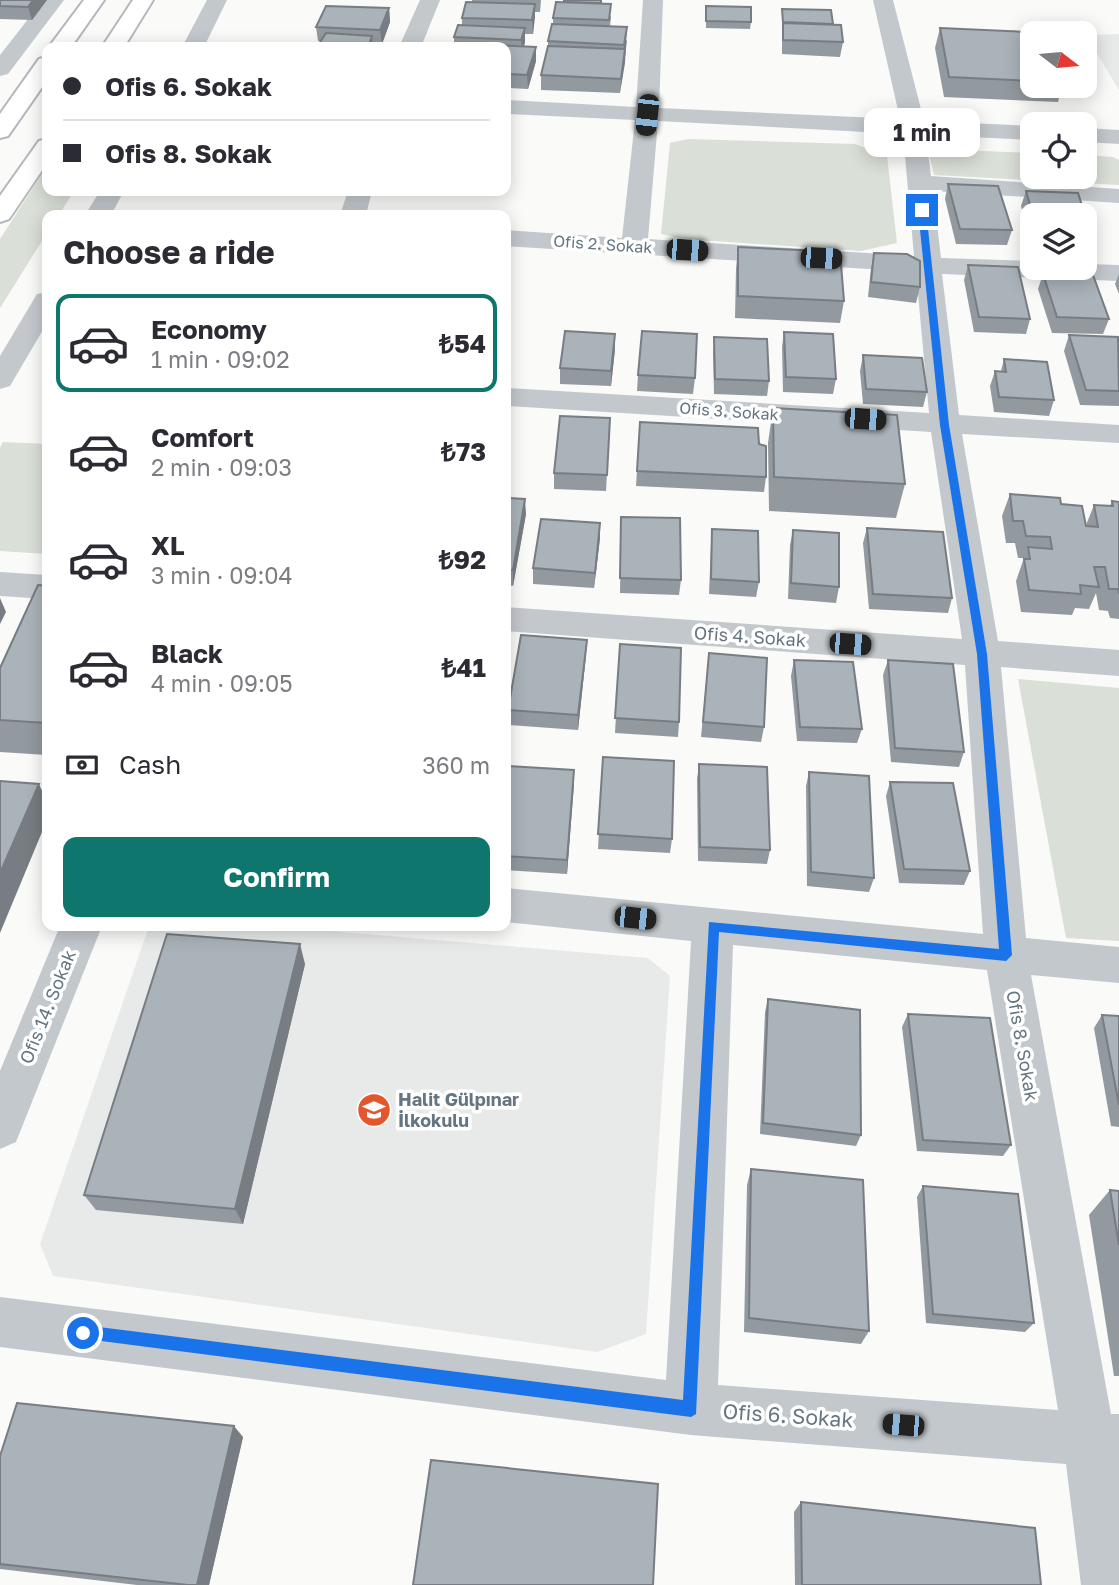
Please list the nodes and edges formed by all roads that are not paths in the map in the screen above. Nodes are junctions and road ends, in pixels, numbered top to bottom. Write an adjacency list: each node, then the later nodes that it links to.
1 (54, 0): 12 (street)
2 (94, 0): 8 (highway)
3 (143, 0): 9 (highway)
4 (218, 0): 10 (street)
5 (430, 0): 11 (street)
6 (653, 0): 16 (street)
7 (883, 0): 17 (street, Ofis 8. Sokak)
8 (64, 42)
9 (116, 42)
10 (196, 42)
11 (412, 42)
12 (0, 69)
13 (0, 84): 14 (street)
14 (40, 85): 18 (highway)
15 (511, 107): 16 (street)
16 (647, 115): 17 (street); 27 (street)
17 (914, 129): 19 (street); 23 (street, Ofis 8. Sokak)
18 (0, 131)
19 (1020, 133)
20 (1097, 136): 21 (street)
21 (1119, 137)
22 (42, 153): 25 (highway)
23 (919, 183): 24 (street); 28 (street, Ofis 8. Sokak)
24 (1119, 196)
25 (0, 214)
26 (511, 238): 27 (street, Ofis 2. Sokak)
27 (634, 246): 28 (street, Ofis 2. Sokak)
28 (928, 265): 29 (street, Ofis 2. Sokak); 33 (street, Ofis 8. Sokak)
29 (1119, 273)
30 (42, 309): 31 (street)
31 (0, 380)
32 (511, 397): 33 (street, Ofis 3. Sokak)
33 (945, 425): 34 (street, Ofis 3. Sokak); 38 (street, Ofis 8. Sokak)
34 (1119, 435)
35 (0, 584): 36 (street)
36 (42, 587)
37 (511, 620): 38 (street, Ofis 4. Sokak)
38 (982, 654): 39 (street, Ofis 4. Sokak); 43 (street, Ofis 8. Sokak)
39 (1119, 663)
40 (511, 906): 41 (street)
41 (713, 926): 43 (street); 47 (street)
42 (79, 931): 45 (street, Ofis 14. Sokak)
43 (1006, 955): 44 (street); 48 (street, Ofis 8. Sokak)
44 (1119, 965)
45 (0, 1127)
46 (0, 1322): 47 (street, Ofis 6. Sokak)
47 (691, 1409): 48 (street, Ofis 6. Sokak)
48 (1104, 1440): 49 (street, Ofis 8. Sokak)
49 (1110, 1585)

